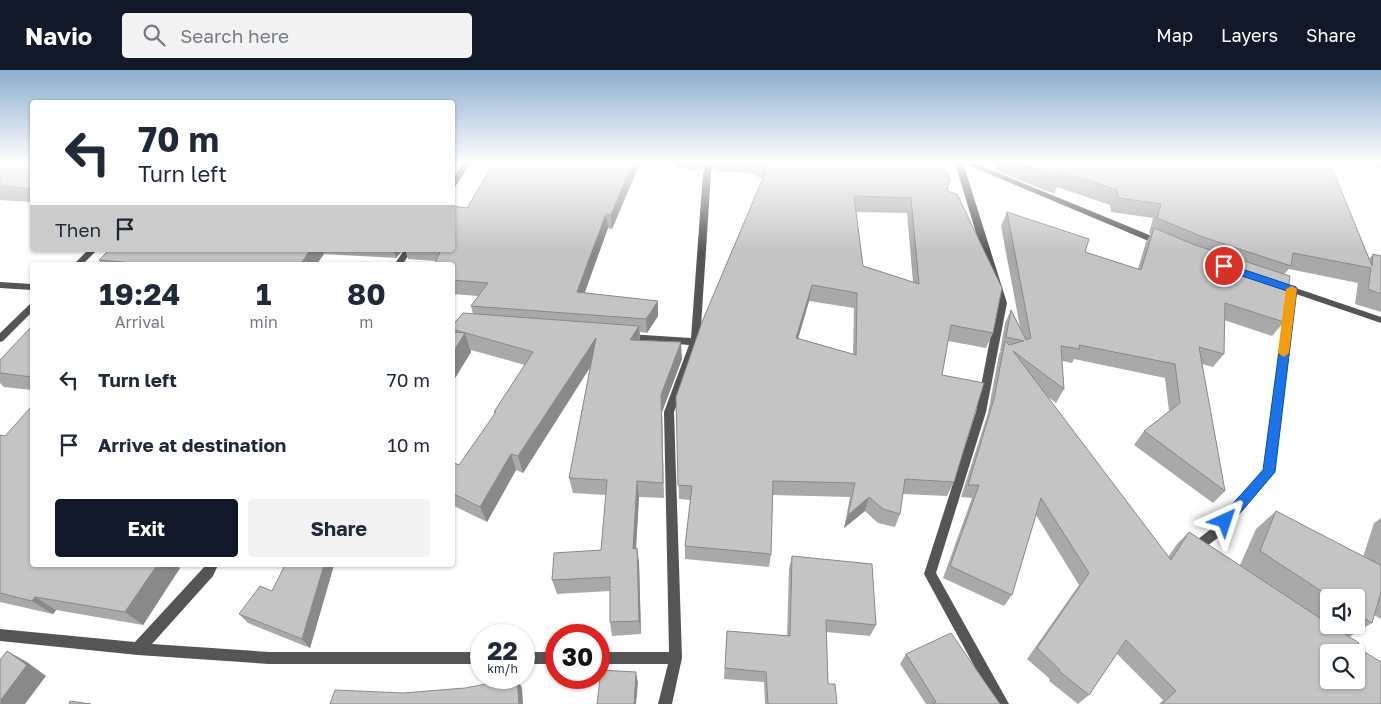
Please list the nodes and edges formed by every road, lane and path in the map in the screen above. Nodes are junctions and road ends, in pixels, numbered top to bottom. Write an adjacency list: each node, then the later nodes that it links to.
1 (706, 193): 13 (street)
2 (968, 193): 22 (street)
3 (1039, 193): 4 (street)
4 (1172, 247)
5 (91, 252): 6 (street)
6 (80, 262)
7 (0, 284): 8 (street)
8 (30, 287)
9 (30, 309): 12 (street)
10 (1381, 320): 14 (street)
11 (617, 336): 13 (street)
12 (0, 339)
13 (695, 342): 20 (street)
14 (1211, 556)
15 (211, 567): 17 (street)
16 (0, 635): 17 (street)
17 (138, 649): 18 (street)
18 (470, 658)
19 (610, 658): 20 (street)
20 (676, 658): 21 (street)
21 (665, 704)
22 (1002, 704)

